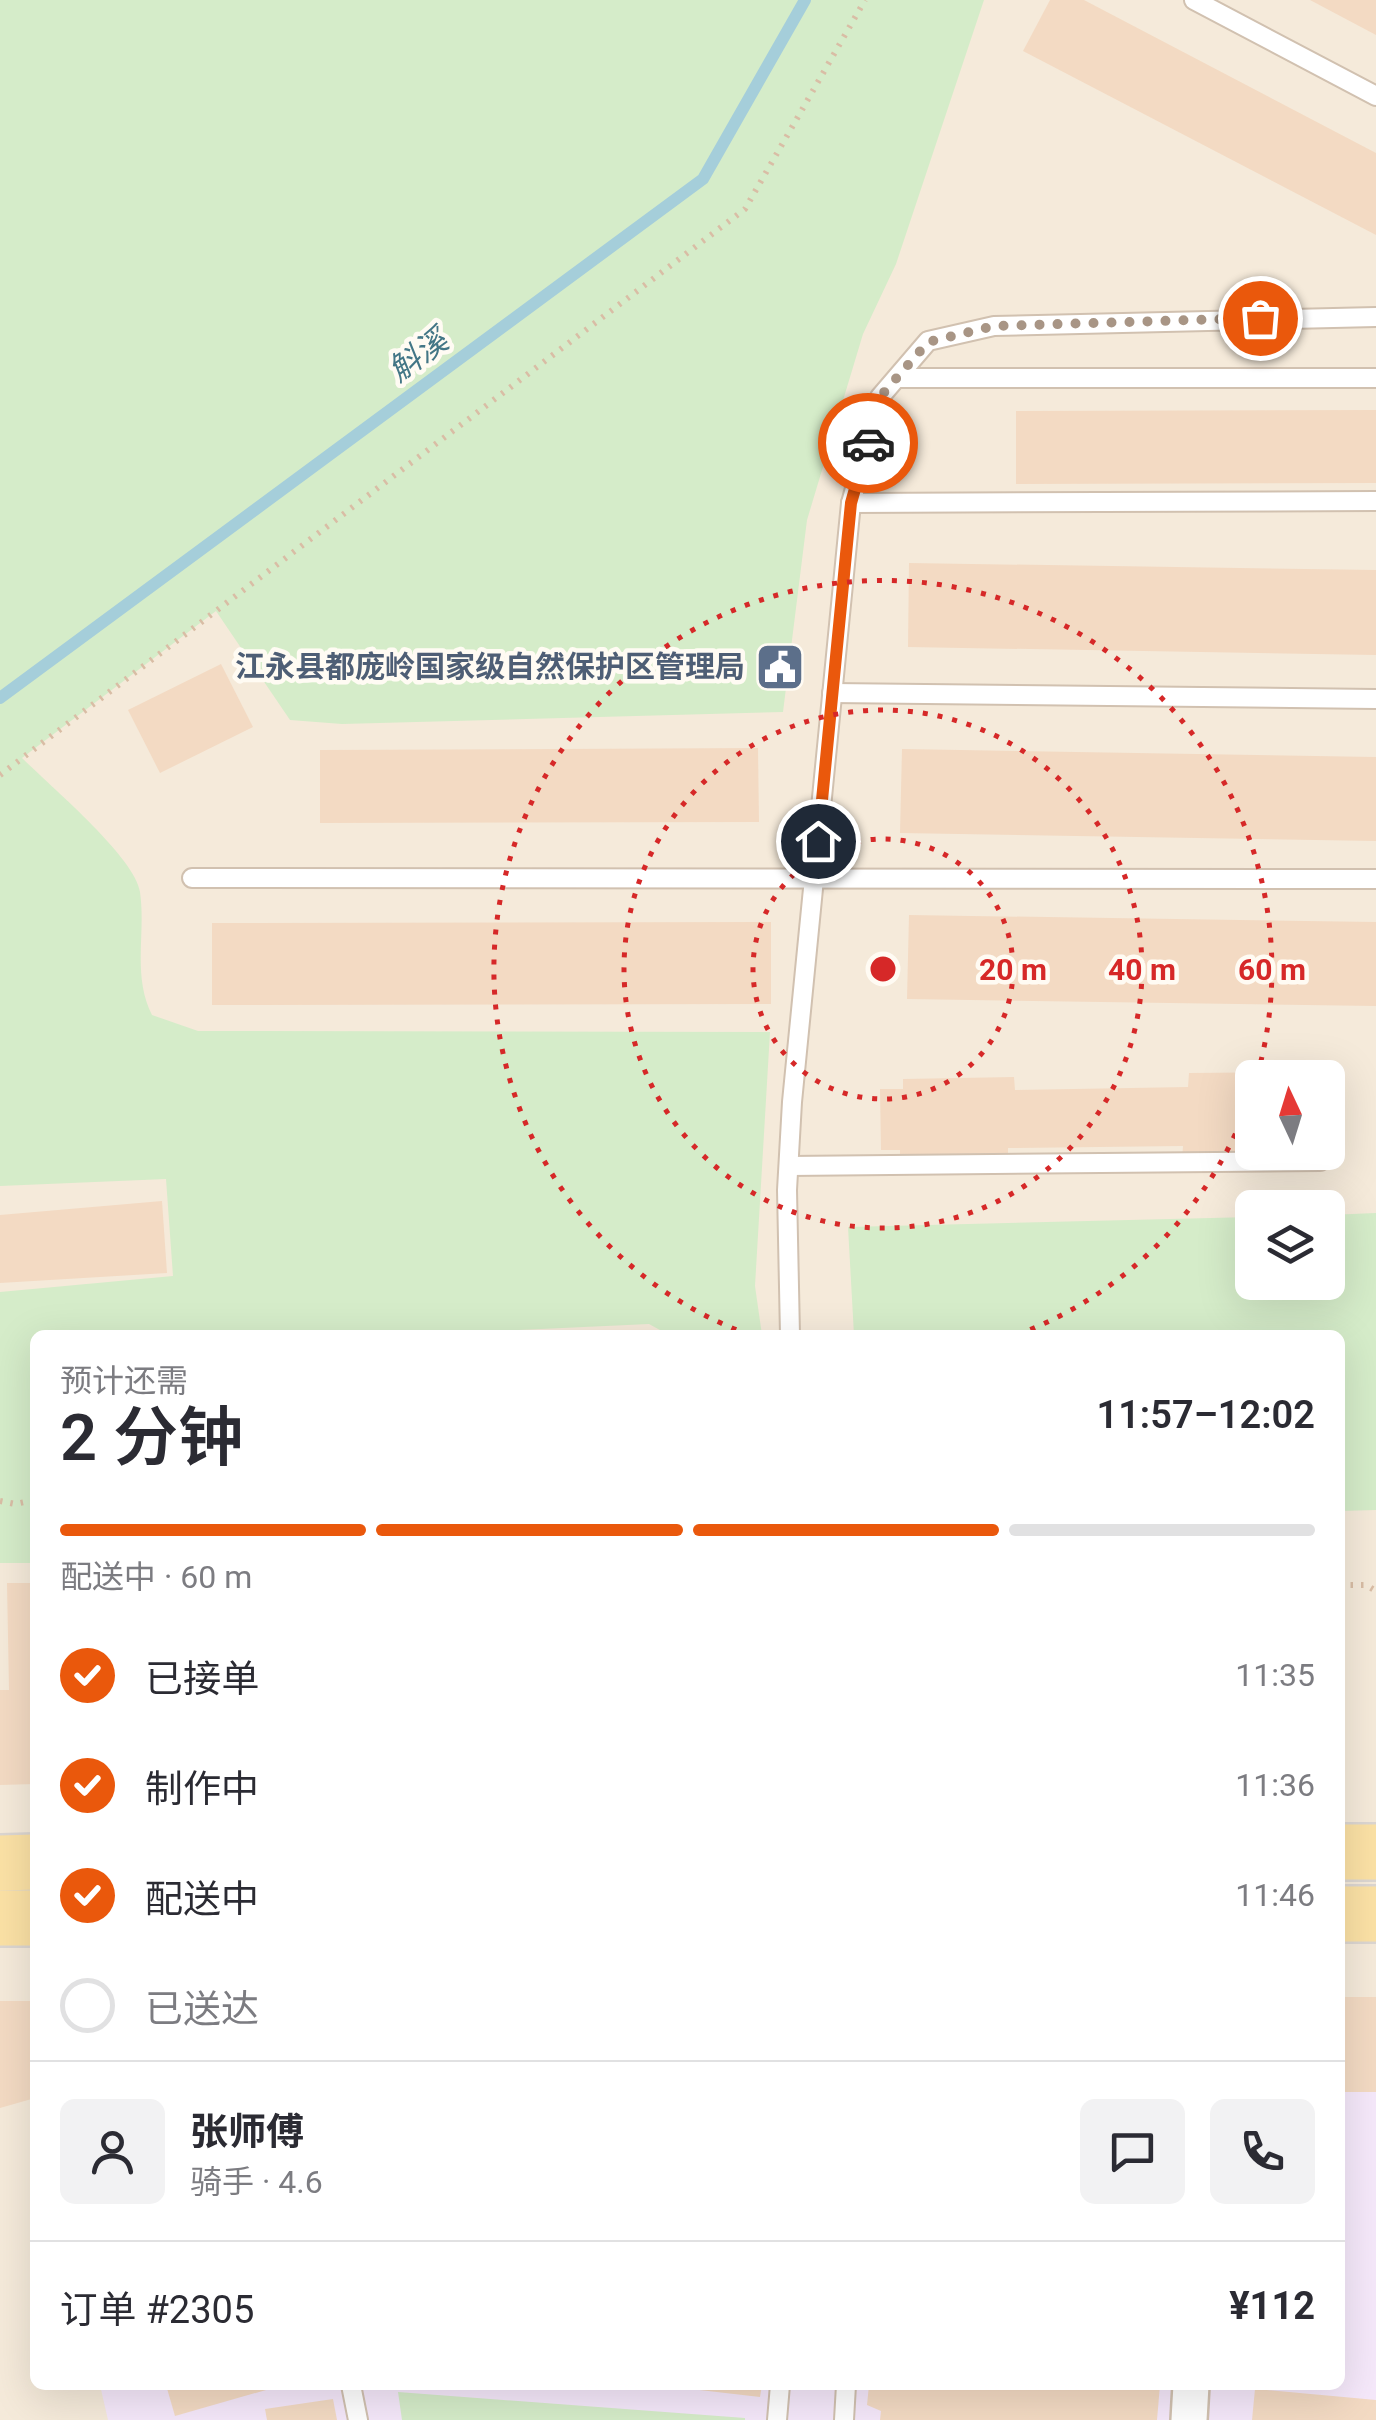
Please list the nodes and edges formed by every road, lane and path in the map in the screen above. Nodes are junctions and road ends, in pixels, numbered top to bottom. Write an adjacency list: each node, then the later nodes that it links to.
1 (865, 0): 11 (path)
2 (1194, 0): 3 (lane)
3 (1376, 96)
4 (1376, 317): 5 (lane)
5 (897, 378): 6 (lane); 8 (lane)
6 (1376, 378)
7 (1376, 502): 8 (lane)
8 (851, 503): 9 (lane)
9 (832, 693): 10 (lane); 13 (lane)
10 (1376, 699)
11 (0, 774)
12 (192, 878): 13 (lane)
13 (814, 878): 14 (lane); 16 (lane)
14 (1376, 879)
15 (1235, 1162): 16 (lane)
16 (789, 1166): 17 (lane)
17 (790, 1330)
18 (0, 1501): 19 (path)
19 (30, 1501)
20 (1345, 1585): 21 (path)
21 (1376, 1591)
22 (1345, 1852): 23 (main road)
23 (1376, 1852)
24 (30, 1862): 25 (main road)
25 (0, 1863)
26 (1345, 1914): 27 (main road)
27 (1376, 1914)
28 (0, 1918): 29 (main road)
29 (30, 1918)
30 (352, 2390): 34 (lane)
31 (780, 2390): 35 (lane)
32 (846, 2390): 36 (lane)
33 (1191, 2390): 37 (street)
34 (358, 2420)
35 (777, 2420)
36 (844, 2420)
37 (1189, 2420)

